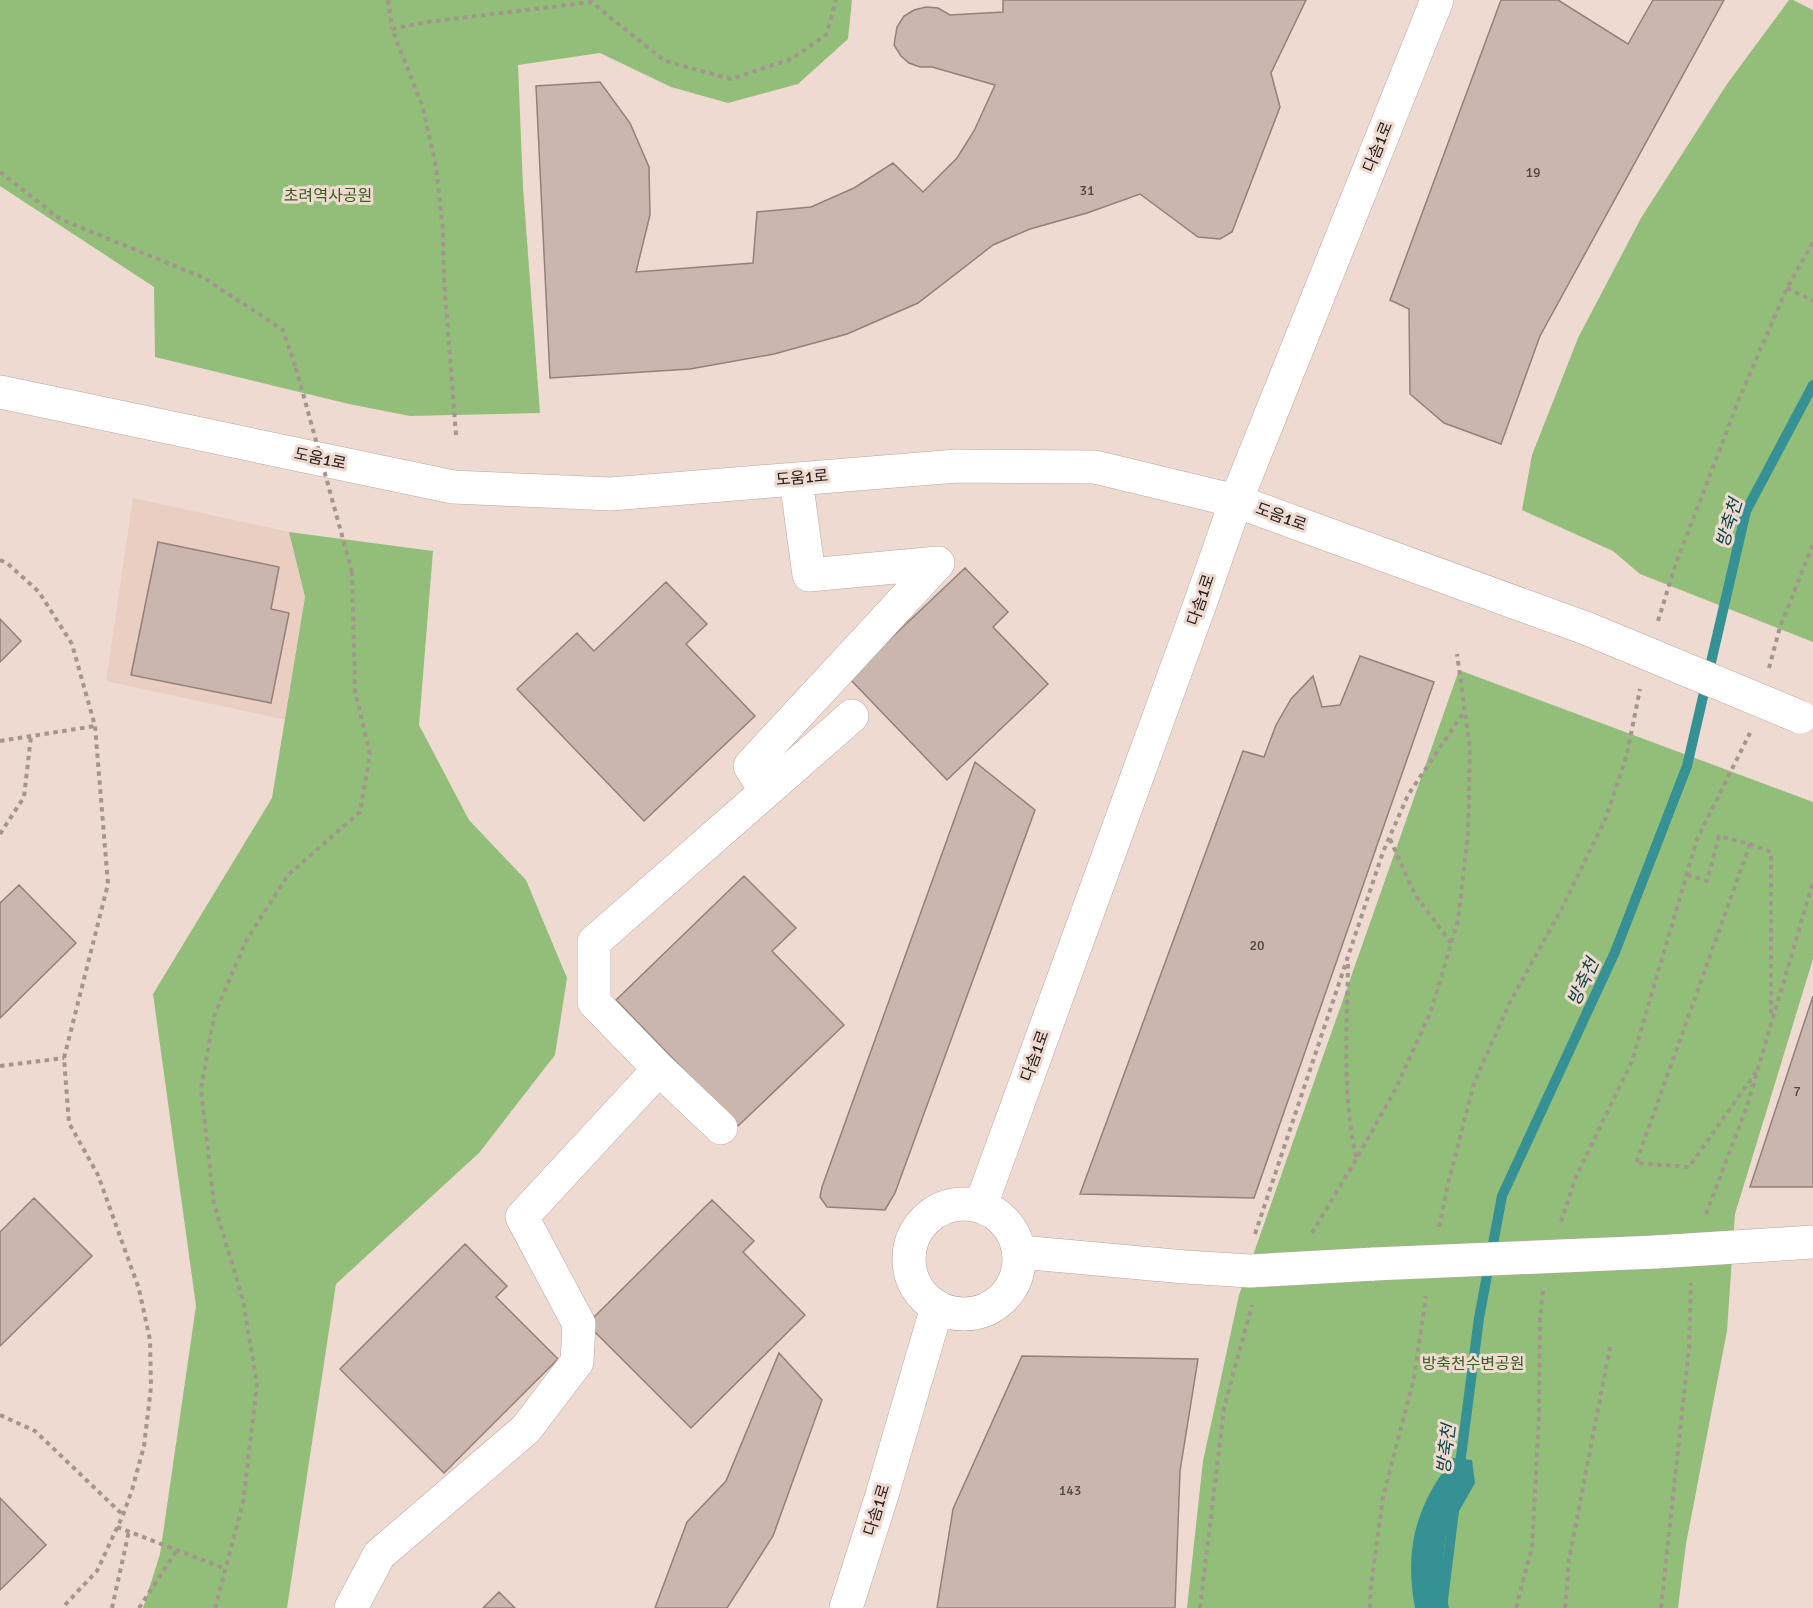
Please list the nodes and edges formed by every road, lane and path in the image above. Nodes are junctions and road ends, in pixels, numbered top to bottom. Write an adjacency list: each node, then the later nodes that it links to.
1 (388, 0): 4 (path)
2 (836, 0): 4 (path)
3 (1437, 0): 12 (street, 다솜1로)
4 (392, 28): 10 (path)
5 (0, 172): 60 (path, bridge)
6 (1813, 242): 7 (path)
7 (1786, 288): 8 (path); 15 (path)
8 (1813, 301)
9 (0, 392): 11 (street, 도움1로)
10 (456, 435)
11 (796, 479): 12 (street, 도움1로); 26 (street)
12 (1236, 501): 21 (street, 도움1로, bridge); 41 (street, 다솜1로)
13 (1813, 544): 17 (path)
14 (0, 560): 23 (path)
15 (1658, 622)
16 (1457, 654): 19 (path)
17 (1768, 670)
18 (1640, 688): 46 (path)
19 (1465, 711): 28 (path); 32 (path)
20 (852, 716): 26 (street)
21 (1807, 719)
22 (1754, 724): 30 (path)
23 (95, 726): 24 (path); 35 (path)
24 (32, 736): 25 (path); 27 (path)
25 (0, 741)
26 (766, 791): 37 (street)
27 (0, 834)
28 (1389, 838): 32 (path); 33 (path)
29 (1750, 844): 30 (path); 34 (path); 38 (path)
30 (1687, 875): 43 (path)
31 (1813, 882): 34 (path)
32 (1451, 943): 40 (path)
33 (1348, 960): 40 (path); 44 (path)
34 (1772, 1020): 38 (path)
35 (64, 1058): 36 (path); 56 (path)
36 (0, 1066)
37 (659, 1069): 39 (street); 65 (street)
38 (1756, 1072): 42 (path)
39 (721, 1128)
40 (1357, 1158): 45 (path)
41 (981, 1205): 48 (street); 53 (street)
42 (1702, 1223)
43 (1557, 1232)
44 (1255, 1234)
45 (1310, 1236)
46 (1437, 1237)
47 (1813, 1242): 48 (street, bridge)
48 (1020, 1252): 53 (street)
49 (1691, 1276): 71 (path)
50 (1544, 1286): 69 (path)
51 (1426, 1293): 68 (path)
52 (1253, 1299): 67 (path)
53 (937, 1307): 66 (street, 다솜1로)
54 (1610, 1347): 70 (path)
55 (0, 1415): 56 (path)
56 (123, 1515): 57 (path)
57 (117, 1527): 58 (path); 61 (path)
58 (129, 1531): 59 (path); 62 (path)
59 (177, 1550): 60 (path); 63 (path)
60 (226, 1569): 64 (path)
61 (62, 1608)
62 (112, 1608)
63 (139, 1608)
64 (215, 1608)
65 (351, 1608)
66 (846, 1608)
67 (1200, 1608)
68 (1370, 1608)
69 (1516, 1608)
70 (1565, 1608)
71 (1661, 1608)

